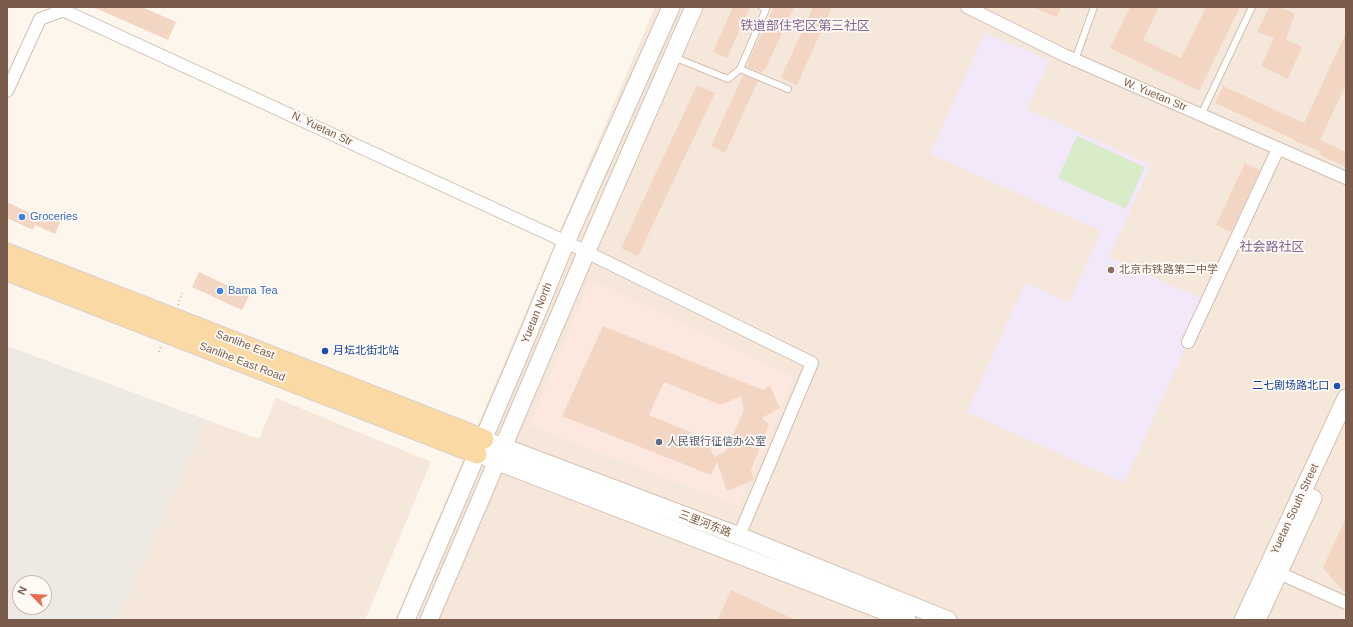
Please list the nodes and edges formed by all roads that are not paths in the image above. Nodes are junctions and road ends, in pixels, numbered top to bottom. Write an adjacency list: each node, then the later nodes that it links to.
1 (671, 7): 16 (main road, Yuetan North)
2 (694, 7): 8 (main road, Yuetan North)
3 (762, 7): 10 (lane)
4 (967, 7): 9 (street, W. Yuetan Str)
5 (1094, 7): 9 (lane)
6 (1252, 7): 13 (lane)
7 (62, 8): 12 (street); 16 (street, N. Yuetan Str)
8 (671, 58): 10 (lane); 18 (main road, Yuetan North)
9 (1075, 60): 13 (street, W. Yuetan Str)
10 (740, 69): 11 (lane)
11 (788, 89)
12 (7, 91)
13 (1201, 115): 14 (street, W. Yuetan Str)
14 (1278, 149): 15 (street, W. Yuetan Str); 20 (street)
15 (1346, 178)
16 (566, 242): 18 (street, N. Yuetan Str); 23 (main road, Yuetan North)
17 (7, 252): 23 (main road, Sanlihe East)
18 (586, 253): 24 (main road, Yuetan North); 25 (street, N. Yuetan Str)
19 (7, 272): 23 (main road, Sanlihe East Road)
20 (1188, 342)
21 (1346, 398): 32 (main road, Yuetan South Street)
22 (1346, 425): 26 (main road, Yuetan South Street)
23 (480, 446): 24 (main road, 三里河东路); 28 (main road, Yuetan North)
24 (500, 454): 25 (main road, 三里河东路); 29 (main road, Yuetan North); 30 (main road, 三里河东路)
25 (739, 536): 31 (main road, 三里河东路)
26 (1279, 573): 27 (street); 33 (main road, Yuetan South Street)
27 (1346, 603)
28 (406, 620)
29 (429, 620)
30 (907, 620)
31 (948, 620)
32 (1243, 620)
33 (1257, 620)

